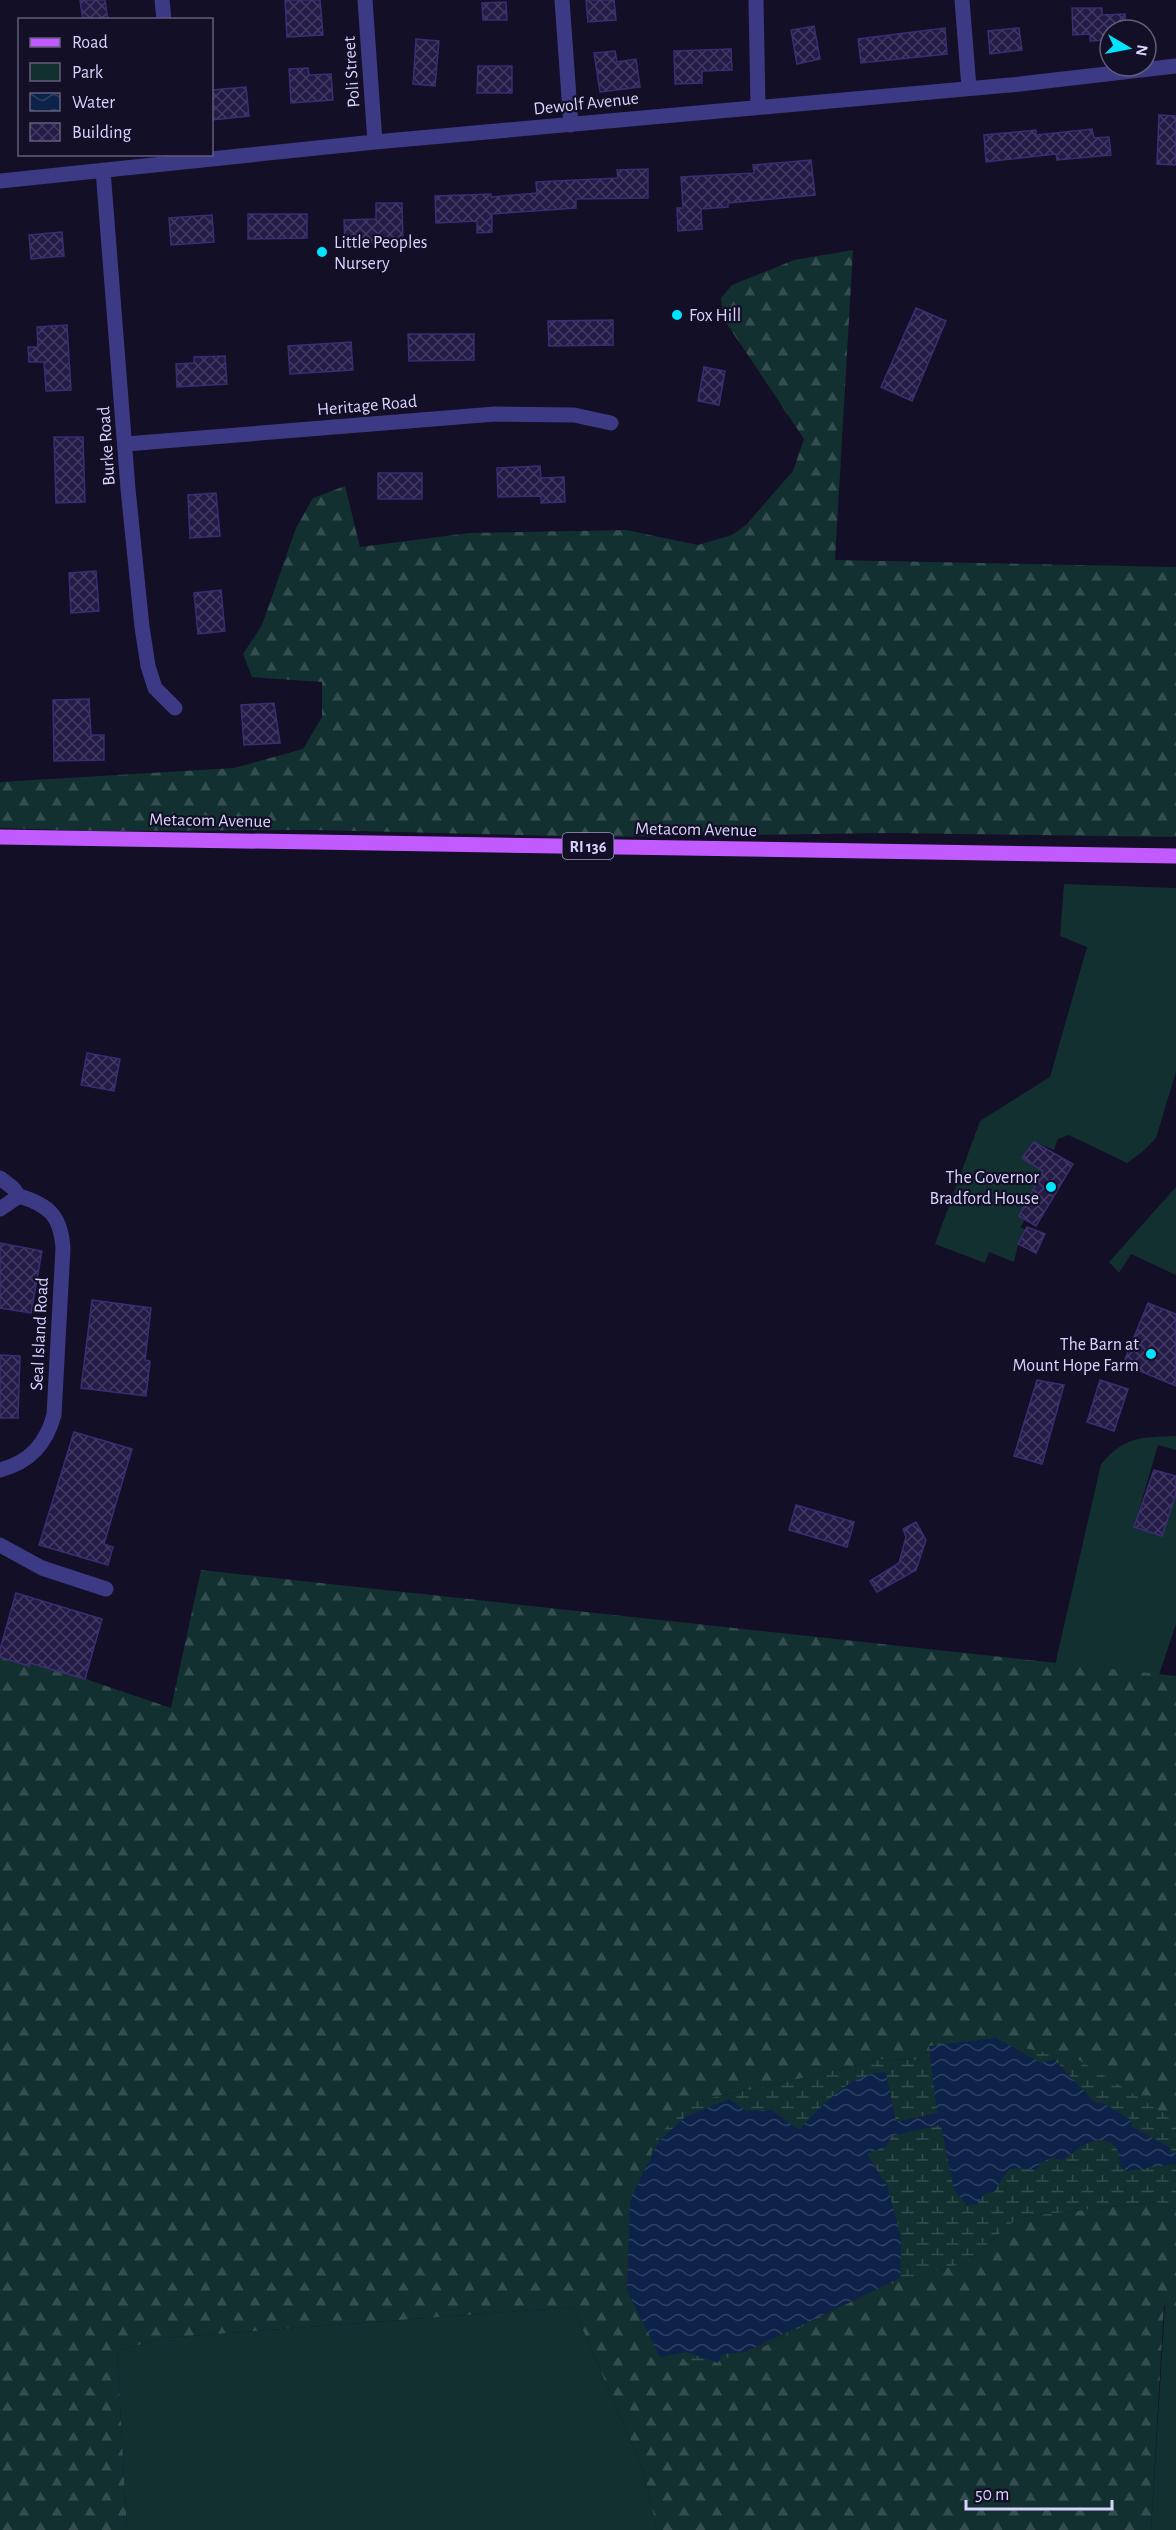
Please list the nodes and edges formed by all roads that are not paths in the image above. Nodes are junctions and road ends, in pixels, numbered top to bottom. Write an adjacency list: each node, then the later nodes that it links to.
1 (162, 0): 6 (street)
2 (365, 0): 11 (street, Poli Street)
3 (562, 0): 10 (street)
4 (756, 0): 9 (street)
5 (962, 0): 8 (street)
6 (164, 18)
7 (1176, 66): 8 (street, Dewolf Avenue)
8 (969, 88): 9 (street, Dewolf Avenue)
9 (758, 107): 10 (street, Dewolf Avenue)
10 (571, 125): 11 (street, Dewolf Avenue)
11 (375, 142): 13 (street, Dewolf Avenue)
12 (211, 156): 14 (street, Dewolf Avenue)
13 (213, 156)
14 (176, 159): 15 (street, Dewolf Avenue)
15 (103, 171): 16 (street, Dewolf Avenue); 18 (street, Burke Road)
16 (0, 181)
17 (611, 423): 18 (street, Heritage Road)
18 (126, 444): 19 (street, Burke Road)
19 (175, 708)
20 (0, 837): 21 (main road, Metacom Avenue / RI 136)
21 (1176, 856)
22 (0, 1178): 23 (street, Seal Island Road)
23 (19, 1196): 24 (street); 25 (street, Seal Island Road)
24 (0, 1209)
25 (0, 1470)
26 (0, 1545): 27 (street)
27 (106, 1590)

